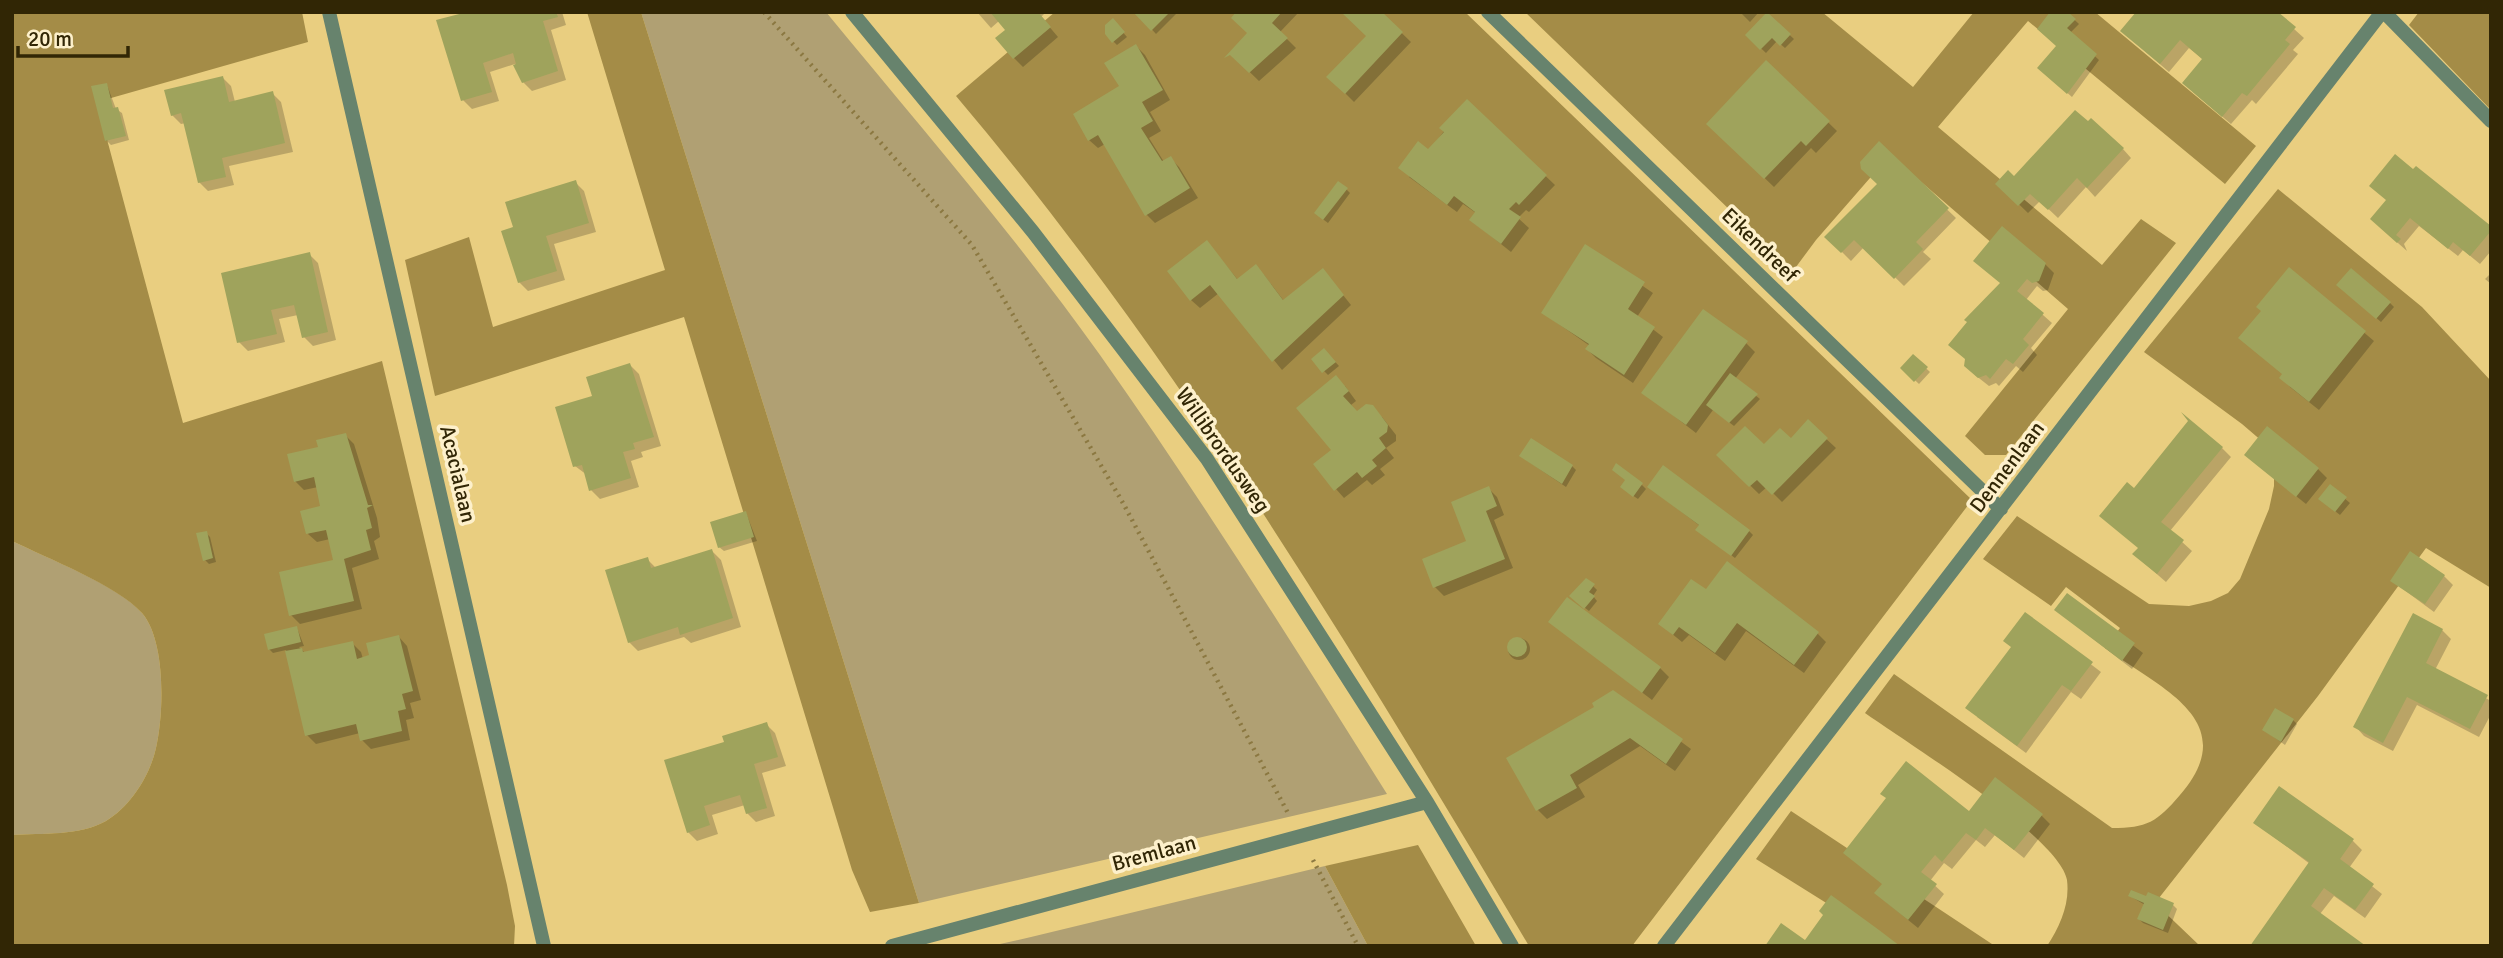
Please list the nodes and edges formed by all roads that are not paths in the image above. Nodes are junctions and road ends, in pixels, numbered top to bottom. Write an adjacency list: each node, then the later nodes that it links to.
1 (329, 12): 8 (street, Acacialaan)
2 (852, 12): 7 (street, Willibrordusweg)
3 (1488, 12): 6 (street, Eikendreef)
4 (2383, 12): 5 (street); 6 (street, Dennenlaan)
5 (2491, 121)
6 (2001, 509): 11 (street, Dennenlaan)
7 (1427, 802): 9 (street, Bremlaan); 10 (street, Willibrordusweg)
8 (544, 946)
9 (892, 946)
10 (1512, 946)
11 (1664, 946)

